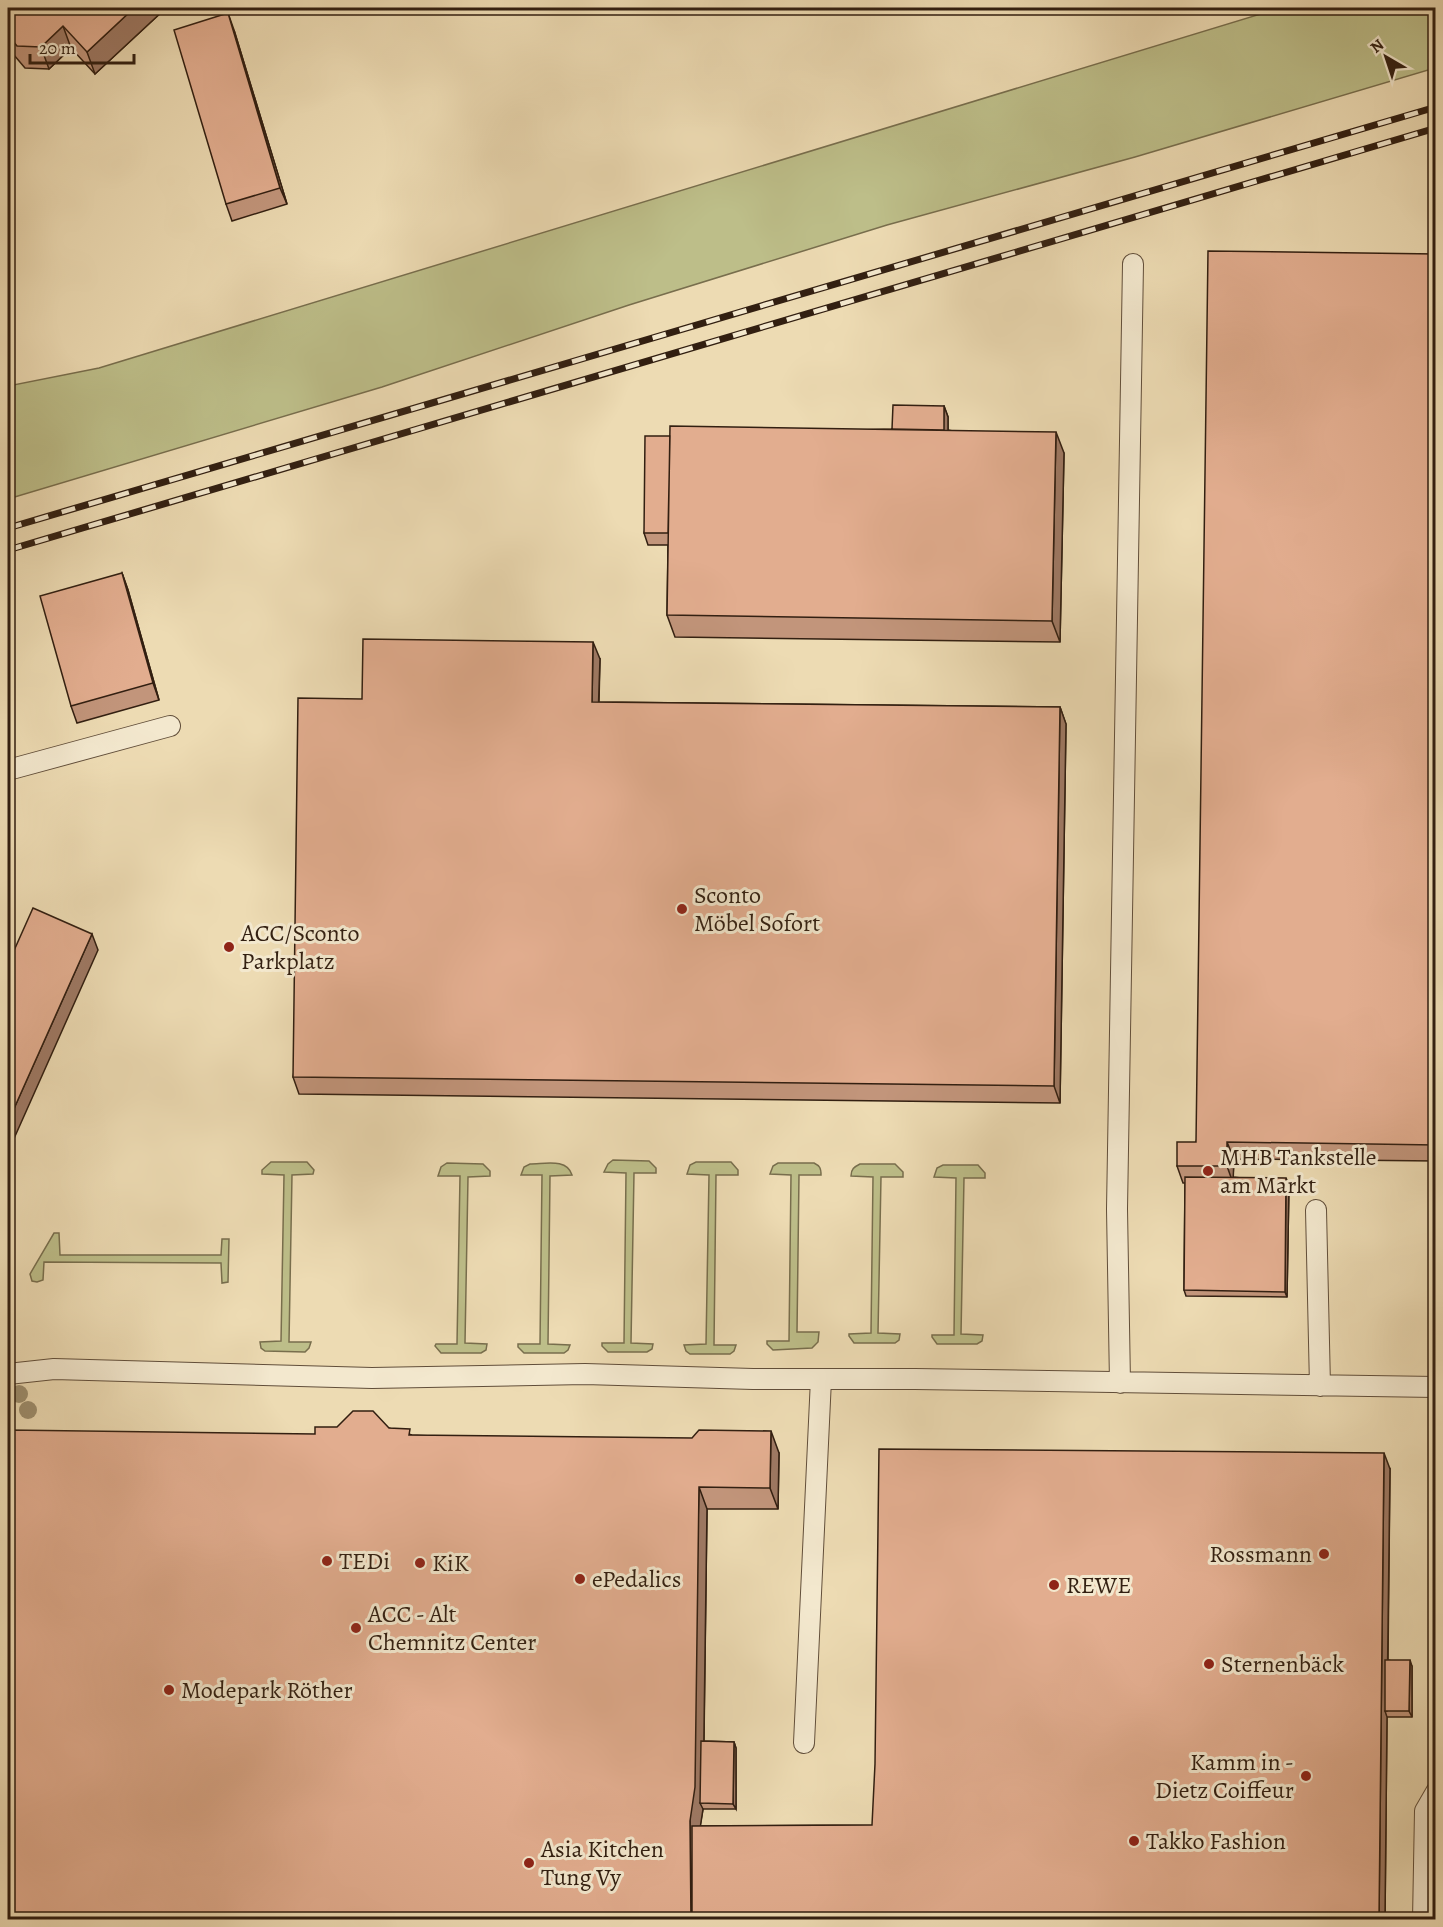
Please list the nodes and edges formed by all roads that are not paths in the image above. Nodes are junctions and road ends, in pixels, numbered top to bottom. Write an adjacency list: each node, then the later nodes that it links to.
1 (1133, 264): 7 (lane)
2 (170, 726): 3 (lane)
3 (8, 770)
4 (1316, 1210): 8 (lane)
5 (8, 1374): 6 (lane)
6 (821, 1379): 7 (lane); 10 (lane)
7 (1120, 1383): 8 (lane)
8 (1320, 1386): 9 (lane)
9 (1436, 1387)
10 (804, 1743)
11 (1436, 1792): 12 (lane)
12 (1423, 1920)

